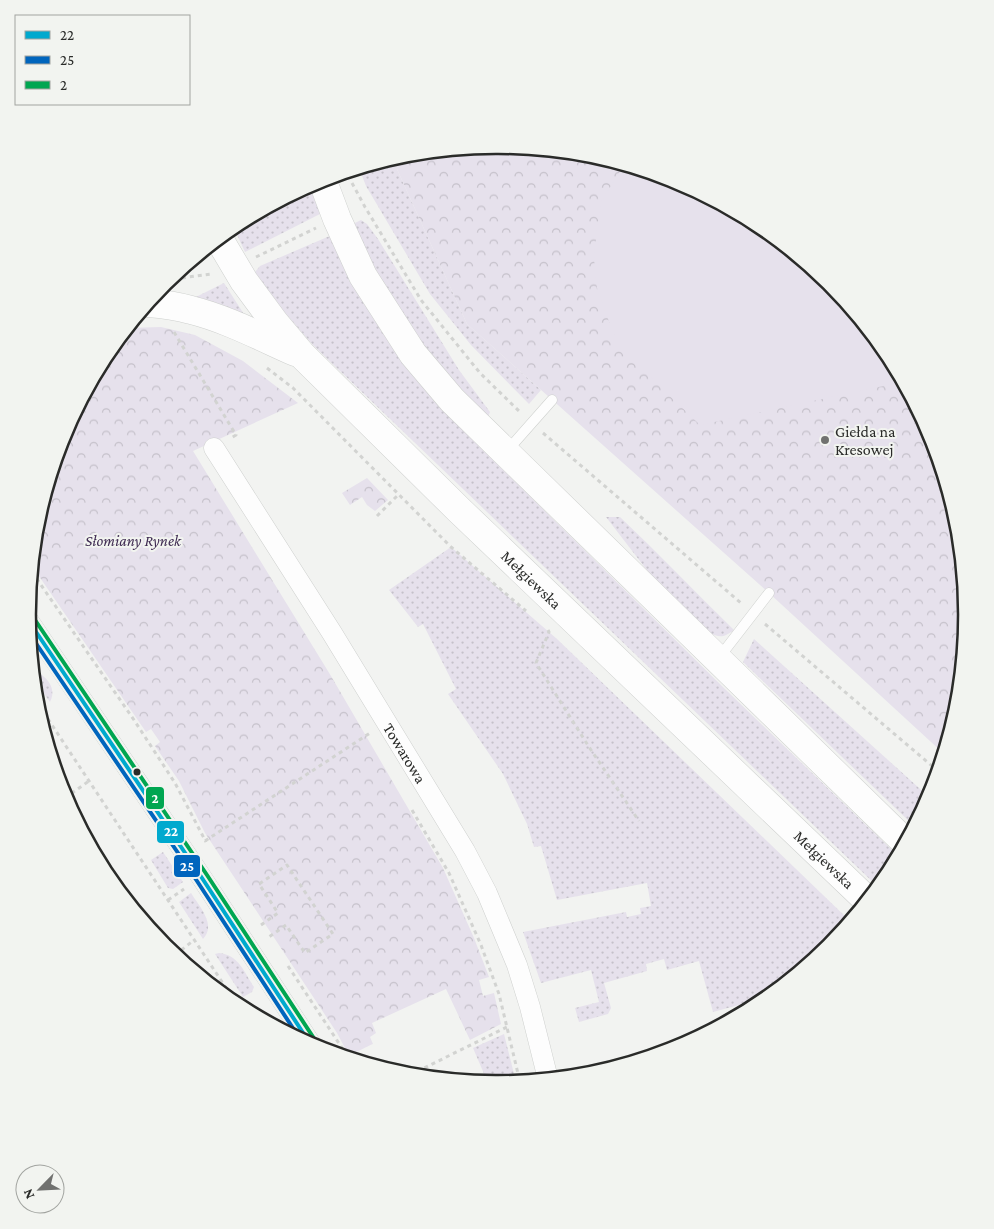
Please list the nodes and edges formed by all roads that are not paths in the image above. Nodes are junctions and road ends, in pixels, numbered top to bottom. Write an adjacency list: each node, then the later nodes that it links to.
1 (325, 187): 7 (main road)
2 (223, 245): 4 (main road, Mełgiewska)
3 (157, 304): 4 (main road)
4 (302, 355): 12 (main road, Mełgiewska)
5 (552, 400): 7 (lane)
6 (214, 448): 14 (street, Towarowa)
7 (505, 453): 10 (main road)
8 (769, 592): 10 (lane)
9 (37, 633): 13 (street)
10 (718, 660): 11 (main road)
11 (900, 837)
12 (862, 896)
13 (303, 1032)
14 (546, 1072)

